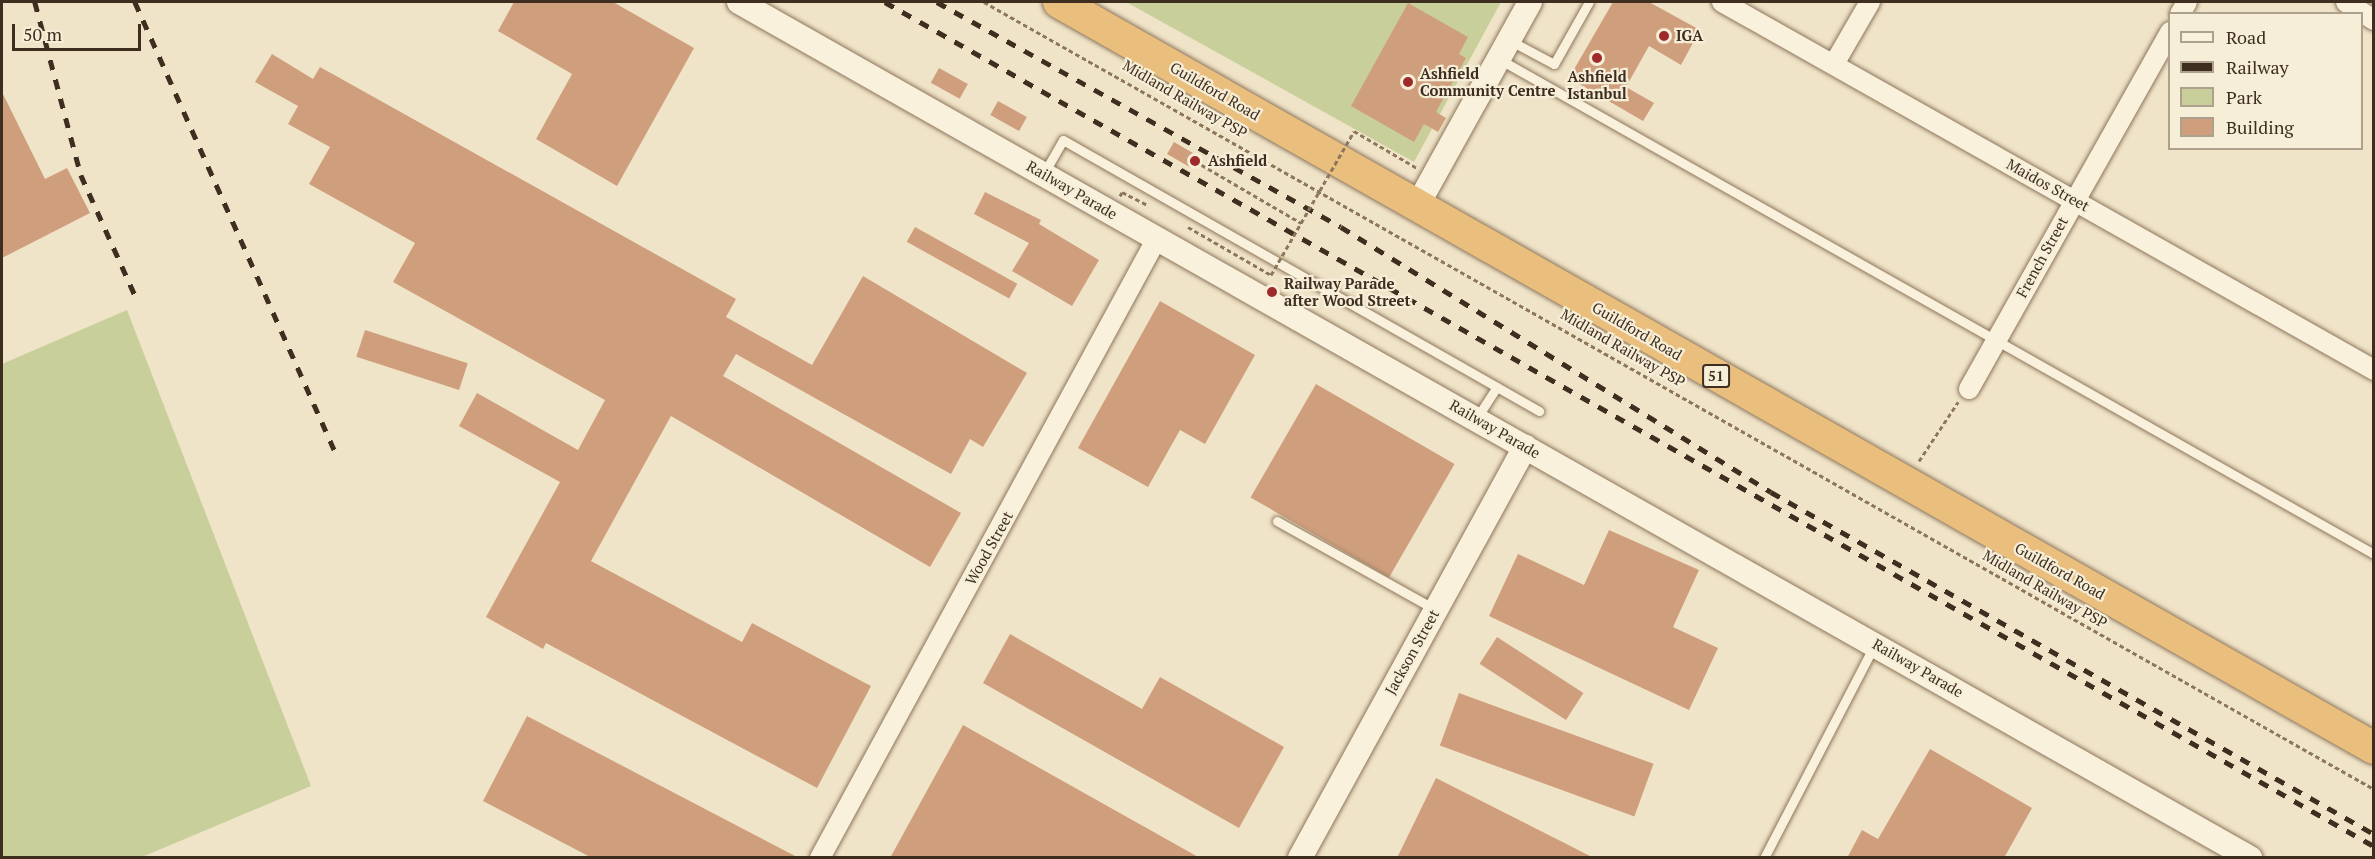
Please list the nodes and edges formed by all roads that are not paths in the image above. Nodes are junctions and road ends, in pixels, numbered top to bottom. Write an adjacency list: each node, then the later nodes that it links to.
1 (739, 2): 12 (street, Railway Parade)
2 (1059, 2): 14 (highway, Guildford Road / 51)
3 (1530, 2): 10 (street)
4 (1589, 2): 10 (lane)
5 (1722, 2): 11 (street, Maidos Street)
6 (1870, 2): 11 (street)
7 (2346, 2): 8 (street)
8 (2361, 12)
9 (2168, 34): 13 (street, French Street)
10 (1504, 49): 14 (street); 16 (lane)
11 (1834, 64): 13 (street, Maidos Street)
12 (1044, 174): 15 (street, Railway Parade); 18 (lane)
13 (2074, 200): 16 (street, French Street); 17 (street, Maidos Street)
14 (1417, 206): 27 (highway, Guildford Road / 51)
15 (1157, 238): 21 (street, Railway Parade); 28 (street, Wood Street)
16 (1997, 339): 19 (street, French Street); 24 (lane)
17 (2373, 370)
18 (1497, 387): 20 (lane); 21 (lane)
19 (1969, 389)
20 (1539, 411)
21 (1476, 419): 22 (street, Railway Parade)
22 (1526, 447): 25 (street, Jackson Street); 26 (street, Railway Parade)
23 (1277, 521): 25 (lane)
24 (2373, 554)
25 (1436, 610): 29 (street, Jackson Street)
26 (1875, 644): 30 (lane); 31 (street, Railway Parade)
27 (2373, 748)
28 (820, 858)
29 (1300, 858)
30 (1764, 858)
31 (2250, 858)

